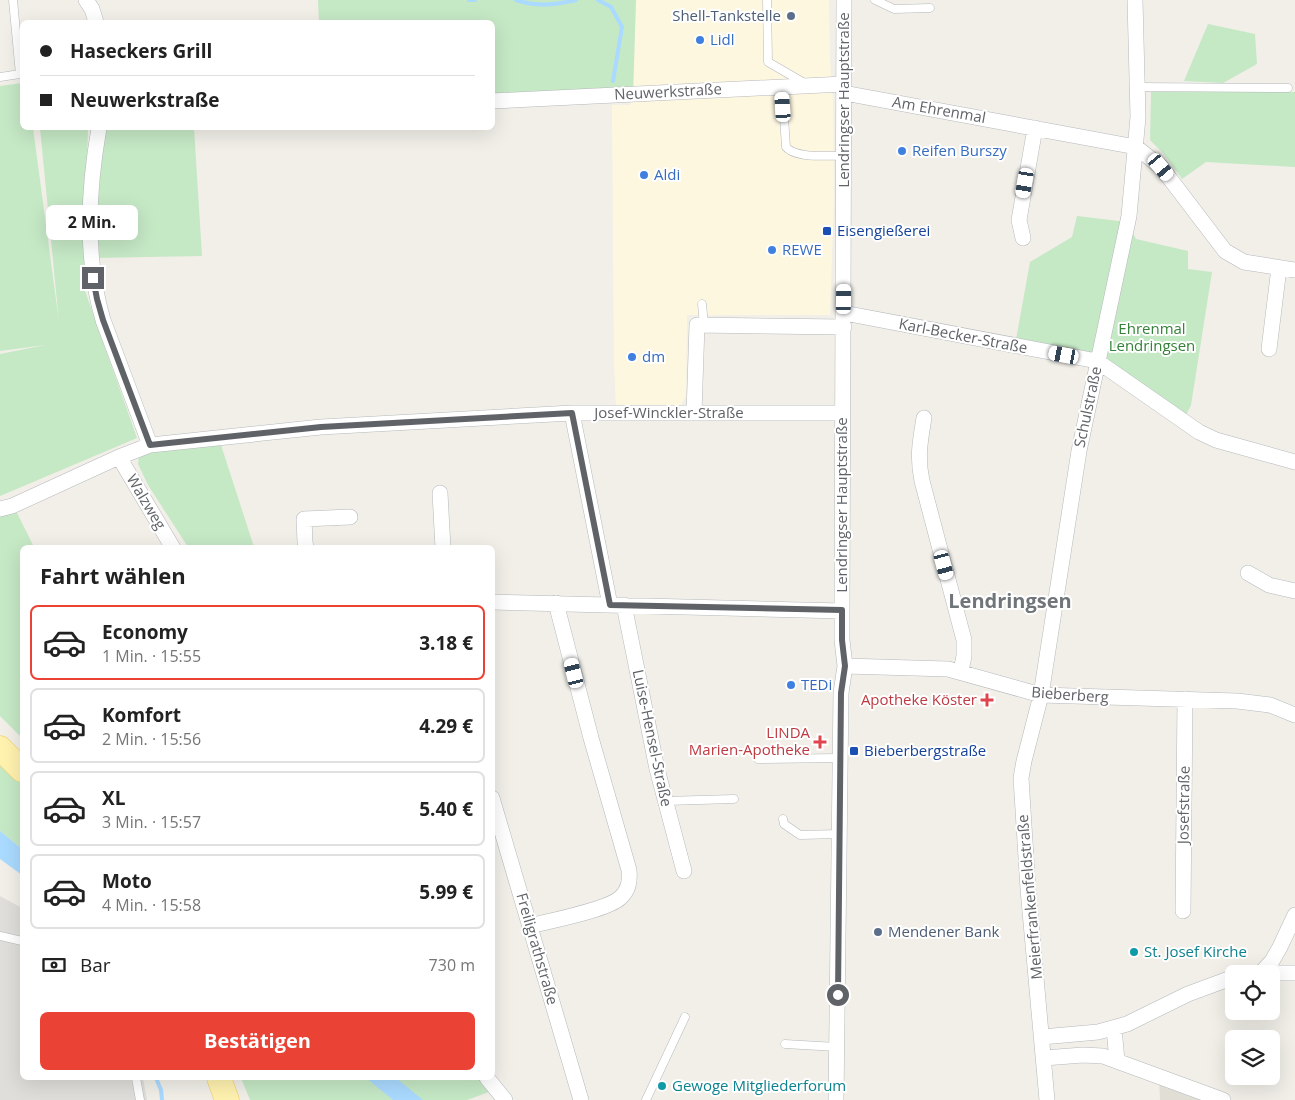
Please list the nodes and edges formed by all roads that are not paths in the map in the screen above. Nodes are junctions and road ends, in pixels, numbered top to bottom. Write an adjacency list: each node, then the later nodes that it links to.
1 (13, 0): 9 (lane)
2 (86, 0): 8 (street)
3 (767, 0): 10 (lane)
4 (844, 0): 14 (street, Lendringser Hauptstraße)
5 (875, 0): 7 (lane)
6 (1135, 0): 12 (street, Schulstraße)
7 (930, 8)
8 (95, 20)
9 (0, 77)
10 (809, 86): 11 (street, Neuwerkstraße); 14 (street, Neuwerkstraße)
11 (782, 87): 15 (street, Neuwerkstraße); 19 (lane)
12 (1137, 87): 13 (lane); 18 (street, Schulstraße)
13 (1288, 88)
14 (844, 89): 16 (street, Am Ehrenmal); 19 (street, Lendringser Hauptstraße)
15 (495, 100)
16 (1035, 128): 18 (street, Am Ehrenmal); 20 (street)
17 (99, 130): 32 (street)
18 (1136, 147): 21 (street); 27 (street, Schulstraße)
19 (844, 156): 24 (street, Lendringser Hauptstraße)
20 (1023, 238)
21 (1279, 268): 22 (street); 26 (street)
22 (1295, 270)
23 (702, 304): 25 (lane)
24 (844, 320): 25 (street, Karl-Becker-Straße); 27 (street, Karl-Becker-Straße); 30 (street, Lendringser Hauptstraße)
25 (704, 325): 29 (street)
26 (1269, 349)
27 (1097, 362): 34 (street, Karl-Becker-Straße); 49 (street, Schulstraße)
28 (572, 413): 29 (street, Josef-Winckler-Straße); 32 (street, Josef-Winckler-Straße); 45 (street, Luise-Hensel-Straße)
29 (694, 413): 30 (street, Josef-Winckler-Straße)
30 (843, 413): 46 (street, Lendringser Hauptstraße)
31 (924, 418): 48 (street)
32 (150, 445): 33 (street, Josef-Winckler-Straße)
33 (119, 457): 36 (street, Josef-Winckler-Straße); 38 (street, Walzweg)
34 (1295, 462)
35 (440, 493): 40 (street)
36 (0, 509)
37 (350, 517): 39 (street)
38 (171, 545)
39 (306, 545)
40 (443, 545)
41 (1248, 573): 42 (street)
42 (1295, 591)
43 (495, 602): 44 (street)
44 (556, 603): 45 (street); 64 (street)
45 (617, 605): 46 (street); 57 (street, Luise-Hensel-Straße)
46 (842, 610): 47 (street, Lendringser Hauptstraße)
47 (845, 666): 48 (street, Bieberberg); 53 (street, Lendringser Hauptstraße)
48 (961, 671): 49 (street, Bieberberg)
49 (1040, 695): 50 (street, Bieberberg); 73 (street, Meierfrankenfeldstraße)
50 (1185, 700): 51 (street, Bieberberg); 62 (street, Josefstraße)
51 (1295, 715)
52 (0, 748): 55 (main road)
53 (840, 758): 54 (lane); 60 (street, Lendringser Hauptstraße)
54 (758, 759)
55 (20, 768)
56 (734, 799): 57 (lane)
57 (665, 801): 61 (street, Luise-Hensel-Straße)
58 (495, 808): 64 (street, Freiligrathstraße)
59 (783, 819): 60 (lane)
60 (839, 834): 75 (street, Lendringser Hauptstraße)
61 (684, 871)
62 (1182, 911)
63 (1295, 915): 67 (street)
64 (530, 926): 84 (street, Freiligrathstraße)
65 (0, 936): 66 (lane)
66 (20, 941)
67 (1264, 965)
68 (1280, 973): 69 (street)
69 (1295, 973)
70 (1225, 980): 72 (street)
71 (685, 1017): 85 (lane)
72 (1114, 1028): 73 (street); 77 (street)
73 (1042, 1037): 76 (street, Meierfrankenfeldstraße)
74 (785, 1044): 75 (lane)
75 (837, 1047): 86 (street, Lendringser Hauptstraße)
76 (1044, 1058): 77 (street); 87 (street, Meierfrankenfeldstraße)
77 (1117, 1060): 88 (street)
78 (136, 1080): 81 (lane)
79 (220, 1080): 82 (main road)
80 (488, 1080): 83 (street)
81 (140, 1100)
82 (227, 1100)
83 (505, 1100)
84 (581, 1100)
85 (646, 1100)
86 (836, 1100)
87 (1047, 1100)
88 (1223, 1100)

